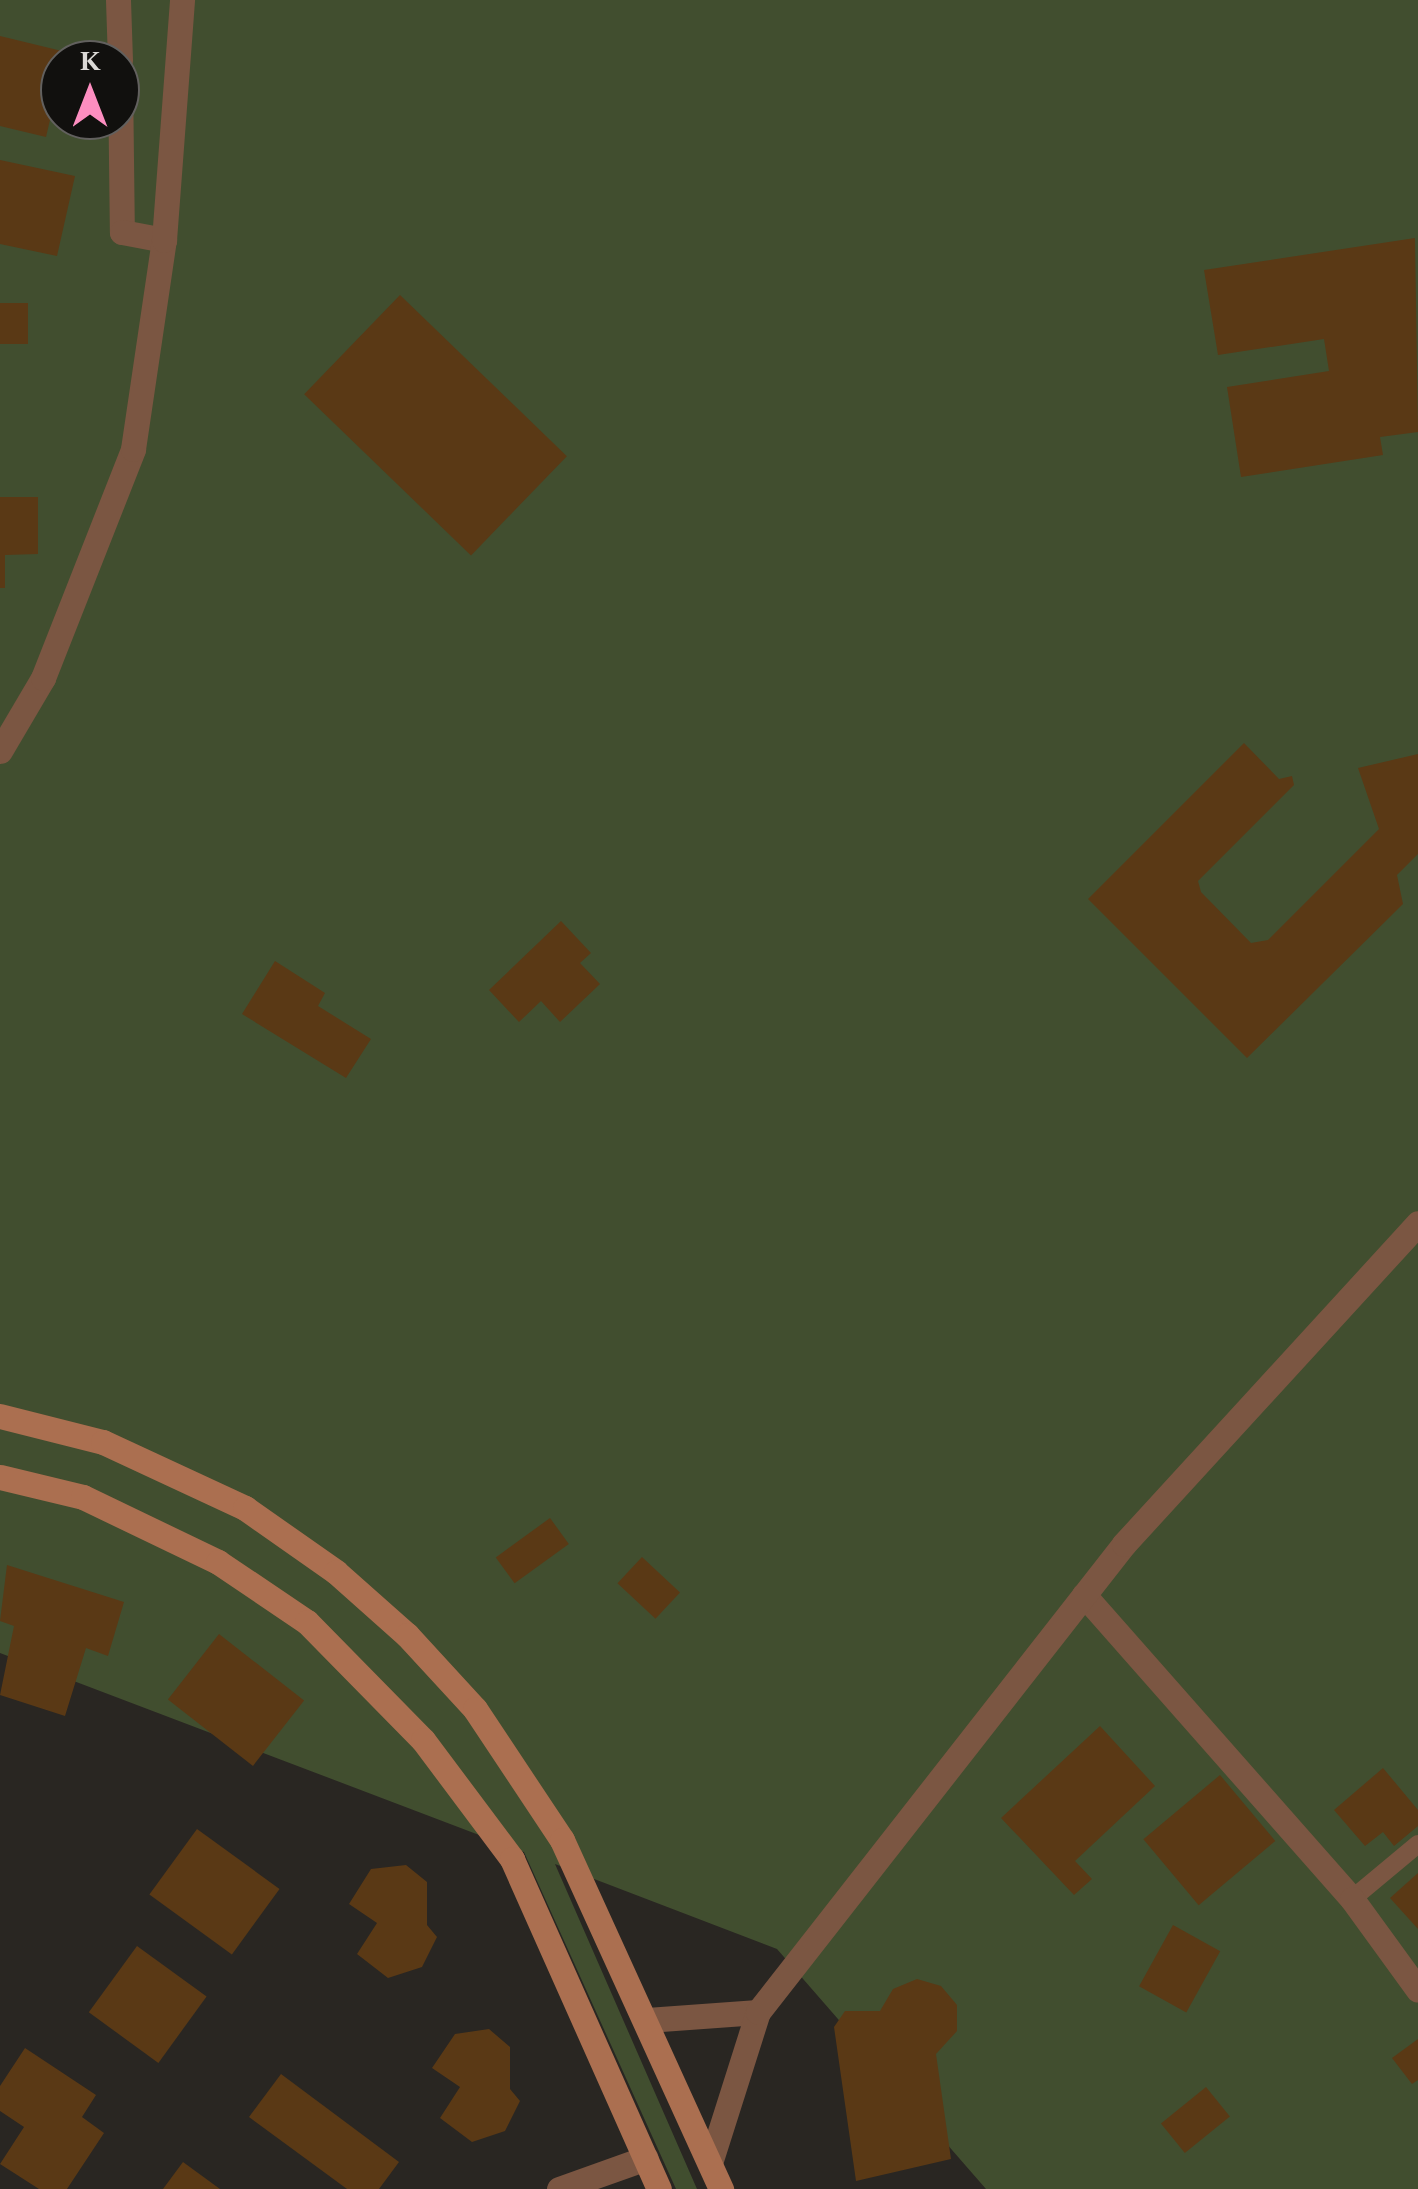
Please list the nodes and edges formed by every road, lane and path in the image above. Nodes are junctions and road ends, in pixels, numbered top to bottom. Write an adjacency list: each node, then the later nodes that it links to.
1 (118, 0): 3 (street)
2 (182, 0): 5 (street)
3 (119, 40)
4 (121, 140): 5 (street)
5 (164, 240): 6 (street)
6 (0, 751)
7 (1415, 1233): 10 (street)
8 (0, 1416): 15 (main road)
9 (0, 1477): 16 (main road)
10 (1084, 1595): 12 (street); 14 (street)
11 (1418, 1844): 12 (lane)
12 (1352, 1900): 13 (street)
13 (1418, 1990)
14 (758, 2012): 15 (street); 17 (street)
15 (647, 2020): 17 (main road)
16 (646, 2158): 18 (street); 19 (main road)
17 (710, 2163): 20 (main road)
18 (559, 2189)
19 (660, 2189)
20 (721, 2189)

